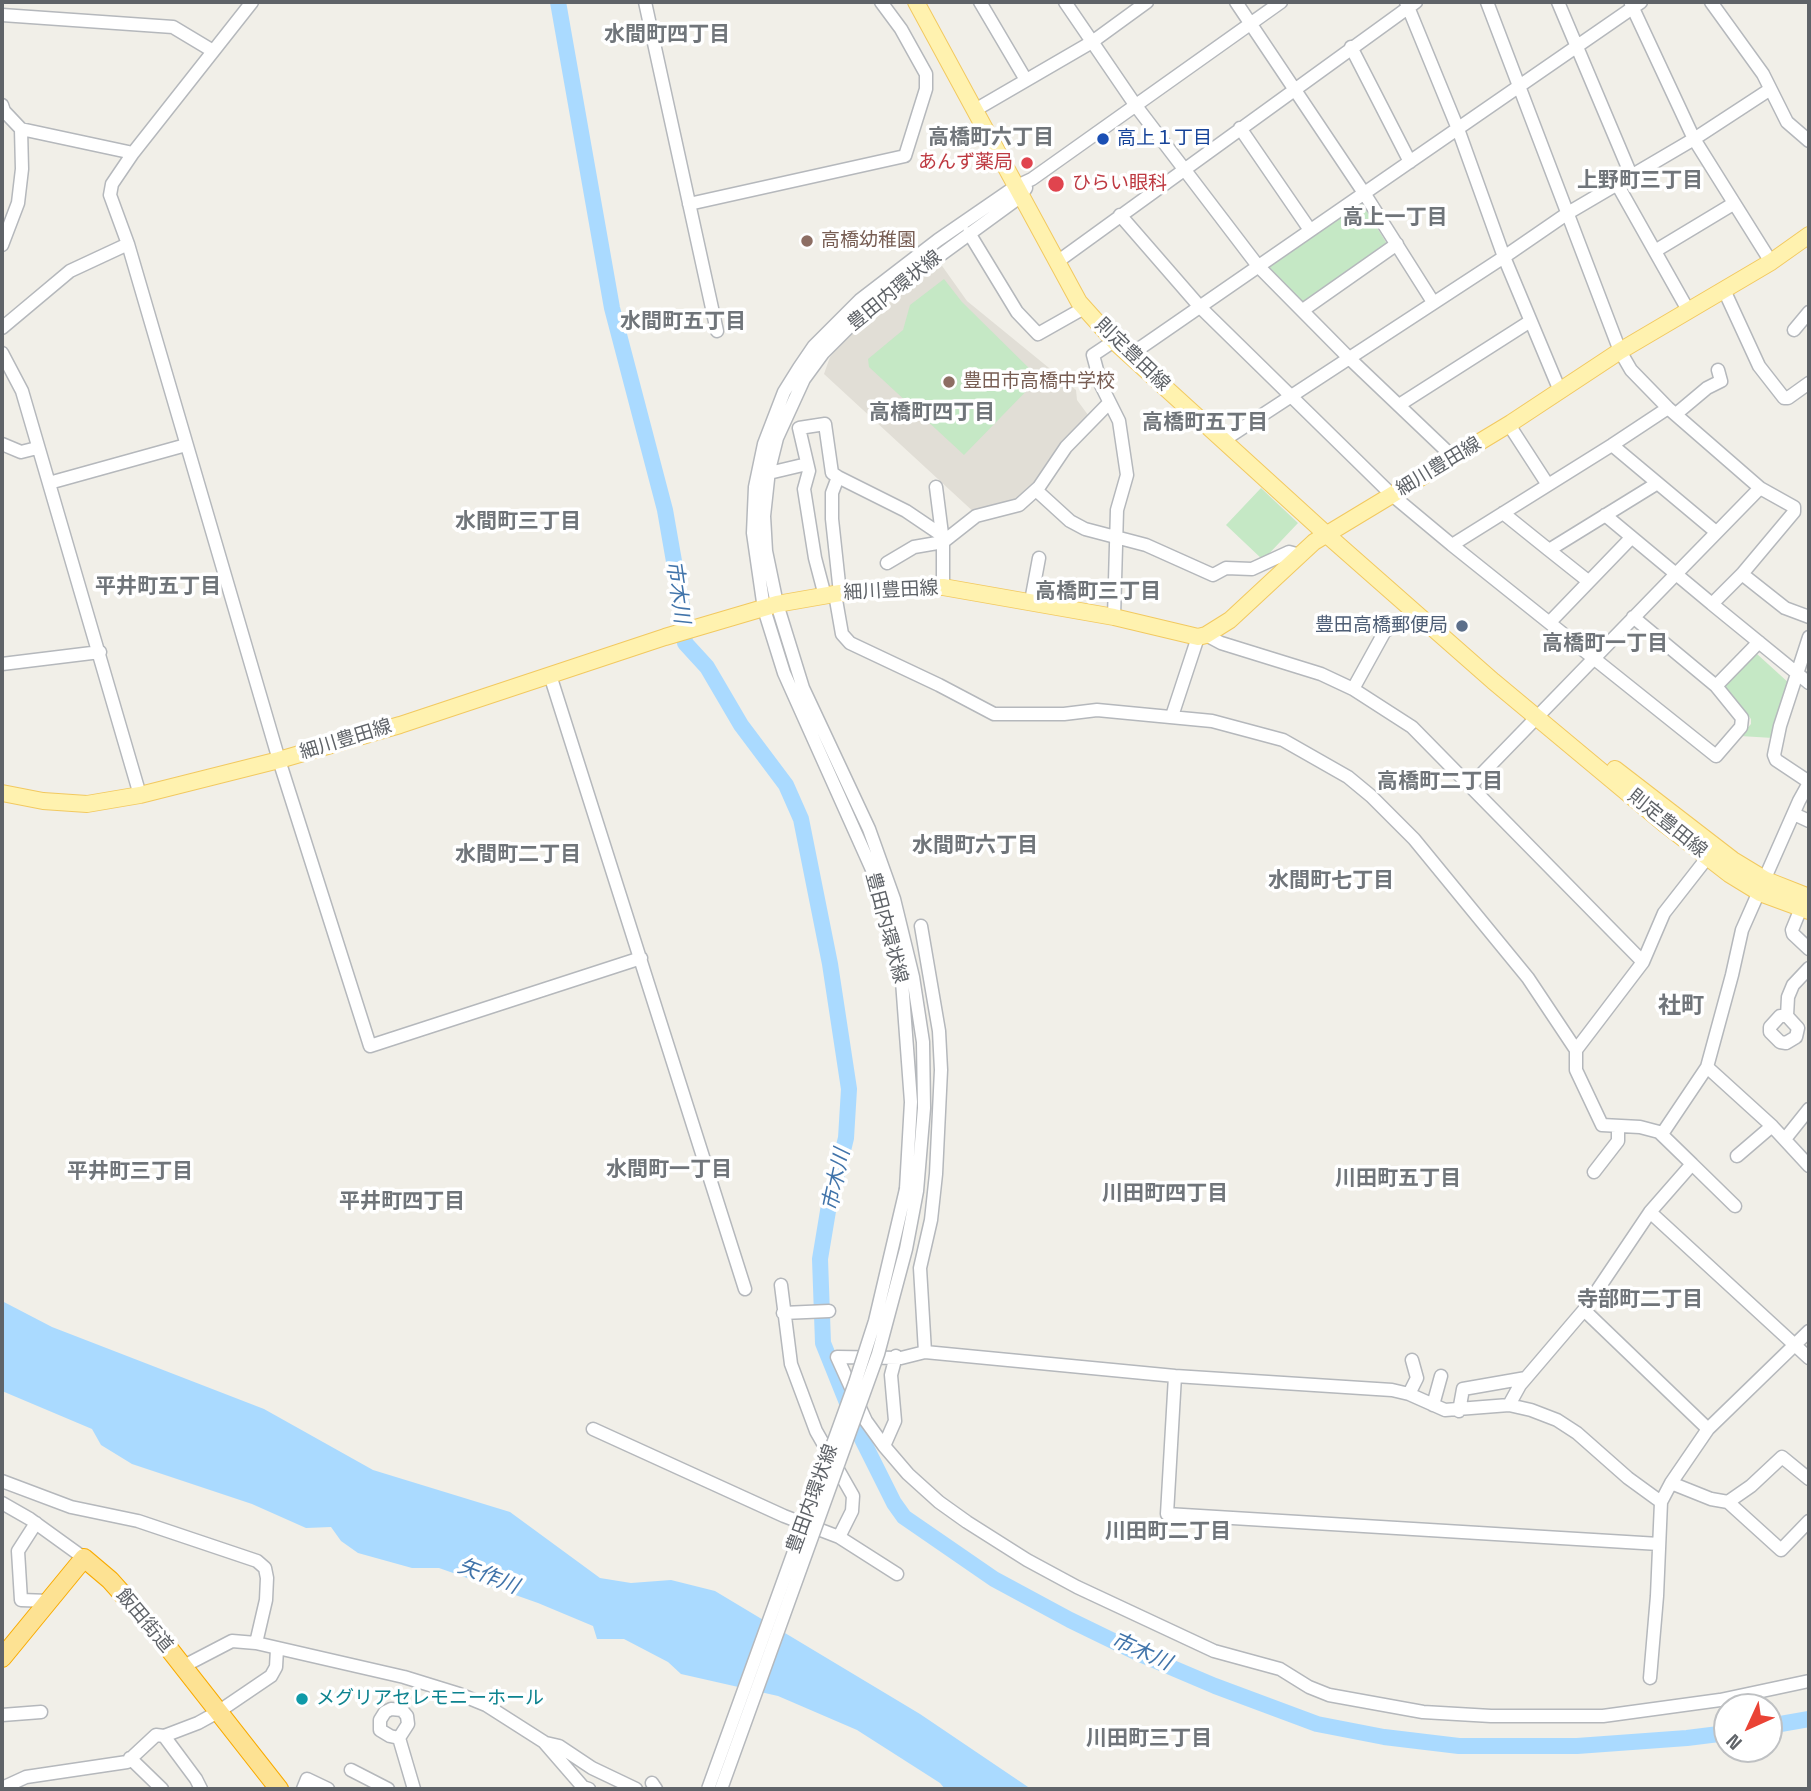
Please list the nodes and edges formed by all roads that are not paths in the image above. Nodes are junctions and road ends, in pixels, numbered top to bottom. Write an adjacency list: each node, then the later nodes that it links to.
1 (252, 2): 20 (street)
2 (645, 2): 40 (street)
3 (881, 2): 40 (street)
4 (980, 2): 21 (street)
5 (1065, 2): 17 (street)
6 (1236, 2): 16 (street)
7 (1281, 2): 16 (street, 豊田内環状線)
8 (1487, 2): 22 (street)
9 (1558, 2): 19 (street)
10 (1711, 2): 24 (street)
11 (1144, 3): 17 (street)
12 (1410, 3): 18 (street); 30 (street)
13 (922, 4): 27 (main road, 則定豊田線)
14 (1635, 4): 19 (street); 31 (street)
15 (2, 15): 20 (street)
16 (1251, 24): 23 (street); 26 (street, 豊田内環状線)
17 (1093, 42): 21 (street); 26 (street)
18 (1351, 47): 23 (street); 34 (street)
19 (1577, 47): 22 (street); 36 (street)
20 (213, 51): 33 (street)
21 (1026, 80): 27 (street)
22 (1518, 88): 30 (street); 42 (street)
23 (1295, 89): 28 (street); 39 (street)
24 (1769, 90): 31 (street); 32 (street)
25 (2, 105): 29 (street)
26 (1136, 106): 35 (street); 38 (street, 豊田内環状線)
27 (975, 110): 38 (main road, 則定豊田線)
28 (1240, 128): 35 (street); 44 (street)
29 (21, 129): 33 (street); 49 (street)
30 (1458, 130): 34 (street); 51 (street)
31 (1693, 139): 36 (street); 41 (street)
32 (1809, 141)
33 (133, 153): 47 (street)
34 (1410, 162): 39 (street)
35 (1184, 169): 43 (street); 54 (street)
36 (1631, 175): 37 (street)
37 (1617, 184): 42 (street); 50 (street)
38 (1017, 192): 45 (street, 豊田内環状線); 52 (main road, 則定豊田線); 114 (street, 豊田内環状線)
39 (1364, 193): 44 (street); 48 (street)
40 (689, 204): 65 (street)
41 (1733, 204): 50 (street); 53 (street)
42 (1568, 213): 51 (street); 67 (street)
43 (1120, 215): 52 (street); 57 (street)
44 (1310, 230): 54 (street)
45 (969, 233): 58 (street); 86 (street, 豊田内環状線)
46 (1807, 241): 53 (main road, 細川豊田線)
47 (128, 244): 63 (street); 81 (street)
48 (1397, 244): 56 (street); 59 (street)
49 (2, 245)
50 (1655, 251): 60 (street)
51 (1504, 257): 56 (street); 62 (street)
52 (1057, 262): 58 (main road, 則定豊田線)
53 (1771, 262): 55 (main road, 細川豊田線)
54 (1258, 266): 57 (street); 59 (street)
55 (1724, 290): 60 (main road, 細川豊田線); 72 (street)
56 (1433, 302): 70 (street)
57 (1200, 307): 69 (street); 74 (street)
58 (1084, 308): 66 (main road, 則定豊田線)
59 (1303, 310): 70 (street)
60 (1688, 310): 67 (main road, 細川豊田線)
61 (1809, 312): 64 (street)
62 (1530, 322): 73 (street); 76 (street)
63 (2, 328)
64 (1794, 330)
65 (717, 331)
66 (1114, 341): 69 (main road, 則定豊田線); 75 (street)
67 (1620, 351): 73 (main road, 細川豊田線); 77 (street)
68 (2, 353): 83 (street)
69 (1130, 355): 79 (main road, 則定豊田線)
70 (1349, 358): 74 (street); 76 (street)
71 (1717, 370): 77 (street)
72 (1807, 387)
73 (1559, 391): 78 (main road, 細川豊田線)
74 (1290, 397): 79 (street); 94 (street)
75 (1109, 403): 93 (street); 99 (street)
76 (1399, 405): 84 (street)
77 (1672, 411): 82 (street); 92 (street)
78 (1511, 423): 84 (main road, 細川豊田線); 90 (street)
79 (1224, 440): 98 (main road, 則定豊田線)
80 (2, 444): 83 (street)
81 (186, 445): 88 (street); 133 (street)
82 (1612, 445): 89 (street); 90 (street)
83 (37, 447): 88 (street)
84 (1454, 458): 94 (main road, 細川豊田線)
85 (807, 464): 86 (street); 87 (street); 111 (street)
86 (769, 473): 114 (street, 豊田内環状線)
87 (838, 477): 101 (street); 111 (street)
88 (50, 483): 123 (street)
89 (1656, 484): 96 (street); 97 (street)
90 (1548, 485): 95 (street)
91 (936, 487): 101 (street)
92 (1760, 488): 97 (street); 108 (street)
93 (1036, 490): 99 (street); 101 (street)
94 (1392, 495): 98 (main road, 細川豊田線); 102 (street)
95 (1503, 513): 102 (street); 103 (street)
96 (1605, 515): 100 (street); 103 (street)
97 (1717, 532): 107 (street)
98 (1326, 534): 104 (main road, 細川豊田線); 115 (main road, 則定豊田線)
99 (1115, 538): 104 (street); 116 (street)
100 (1631, 538): 107 (street); 109 (street)
101 (943, 539): 106 (street); 110 (street)
102 (1452, 545): 119 (street)
103 (1549, 550): 109 (street)
104 (1300, 555): 120 (main road, 細川豊田線)
105 (1039, 558): 112 (street)
106 (887, 563)
107 (1676, 574): 113 (street); 117 (street)
108 (1742, 574): 113 (street); 118 (street)
109 (1588, 581): 119 (street)
110 (943, 587): 111 (main road, 細川豊田線); 112 (main road, 細川豊田線)
111 (833, 594): 114 (main road, 細川豊田線); 131 (street)
112 (1031, 601): 116 (main road, 細川豊田線)
113 (1712, 604): 122 (street)
114 (770, 607): 127 (main road, 細川豊田線); 160 (street, 豊田内環状線)
115 (1417, 614): 130 (street); 132 (main road, 則定豊田線)
116 (1114, 617): 120 (main road, 細川豊田線)
117 (1633, 617): 124 (street); 129 (street)
118 (1809, 617)
119 (1550, 622): 124 (street)
120 (1202, 636): 130 (street); 131 (street)
121 (1809, 636): 126 (street)
122 (1759, 642): 126 (street); 129 (street)
123 (100, 652): 125 (street); 137 (street)
124 (1594, 657): 129 (street); 132 (street)
125 (2, 664)
126 (1798, 673): 128 (street); 134 (street)
127 (550, 675): 133 (main road, 細川豊田線); 145 (street)
128 (1809, 683)
129 (1716, 686)
130 (1353, 690): 135 (street)
131 (1172, 716): 149 (street)
132 (1537, 717): 135 (street); 140 (main road, 則定豊田線); 141 (main road, 則定豊田線)
133 (279, 760): 137 (main road, 細川豊田線); 145 (street)
134 (1809, 783): 138 (street)
135 (1471, 785): 146 (street)
136 (2, 792): 137 (main road, 細川豊田線)
137 (140, 794)
138 (1794, 814): 139 (street); 141 (street)
139 (1809, 821)
140 (1707, 858): 141 (main road, 則定豊田線); 146 (street)
141 (1763, 886): 142 (main road, 則定豊田線); 150 (street)
142 (1807, 905): 144 (street)
143 (921, 926): 170 (street)
144 (1809, 949)
145 (641, 958): 164 (street)
146 (1643, 962): 149 (street)
147 (1809, 968): 148 (street)
148 (1787, 1016)
149 (1576, 1050): 153 (street)
150 (1707, 1067): 152 (street); 154 (street)
151 (1809, 1109): 155 (street)
152 (1772, 1126): 155 (street); 156 (street)
153 (1618, 1127): 154 (street); 159 (street)
154 (1662, 1134): 157 (street)
155 (1785, 1139): 158 (street)
156 (1737, 1156)
157 (1692, 1164): 161 (street); 162 (street)
158 (1809, 1166)
159 (1594, 1172)
160 (911, 1190): 222 (street, 豊田内環状線, bridge); 223 (street, 豊田内環状線, bridge)
161 (1735, 1206)
162 (1650, 1212): 165 (street); 169 (street)
163 (781, 1286): 167 (street)
164 (745, 1289)
165 (1584, 1310): 176 (street); 182 (street)
166 (829, 1311): 167 (street)
167 (783, 1312): 192 (street)
168 (1809, 1331): 169 (street)
169 (1796, 1345): 172 (street); 182 (street)
170 (925, 1352): 171 (street); 174 (street)
171 (895, 1356): 183 (street); 183 (street)
172 (1809, 1358)
173 (1412, 1360): 177 (street)
174 (1175, 1376): 177 (street); 193 (street)
175 (1441, 1376): 178 (street)
176 (1526, 1378): 179 (street); 180 (street)
177 (1409, 1394): 178 (street)
178 (1433, 1405): 180 (street)
179 (1509, 1405): 180 (street); 187 (street)
180 (1459, 1410)
181 (593, 1429): 192 (street)
182 (1708, 1429): 186 (street)
183 (884, 1446): 202 (street)
184 (1809, 1479): 188 (street)
185 (2, 1481): 197 (street)
186 (1671, 1483): 187 (street); 188 (street)
187 (1661, 1502): 193 (street)
188 (1728, 1502): 190 (street)
189 (2, 1503): 191 (street)
190 (1809, 1521)
191 (36, 1523): 194 (street); 196 (street)
192 (839, 1537): 195 (street)
193 (1659, 1544): 201 (street)
194 (84, 1559): 196 (highway); 200 (highway, 飯田街道)
195 (897, 1574)
196 (49, 1601): 199 (highway)
197 (256, 1643): 198 (street); 200 (street)
198 (277, 1649): 204 (street); 208 (street)
199 (2, 1658)
200 (182, 1667): 204 (highway, 飯田街道)
201 (1650, 1678)
202 (1809, 1681)
203 (41, 1712): 205 (street)
204 (218, 1712): 206 (street); 216 (highway, 飯田街道)
205 (2, 1715)
206 (164, 1736): 209 (street); 215 (street)
207 (399, 1738): 220 (street)
208 (544, 1742): 213 (street); 221 (street)
209 (130, 1758): 211 (street); 212 (street)
210 (351, 1770): 219 (street)
211 (148, 1783): 214 (street)
212 (2, 1788)
213 (584, 1788)
214 (162, 1789)
215 (201, 1789)
216 (279, 1789)
217 (303, 1789): 218 (street)
218 (328, 1789)
219 (388, 1789)
220 (414, 1789)
221 (636, 1789)
222 (708, 1789)
223 (721, 1789)

